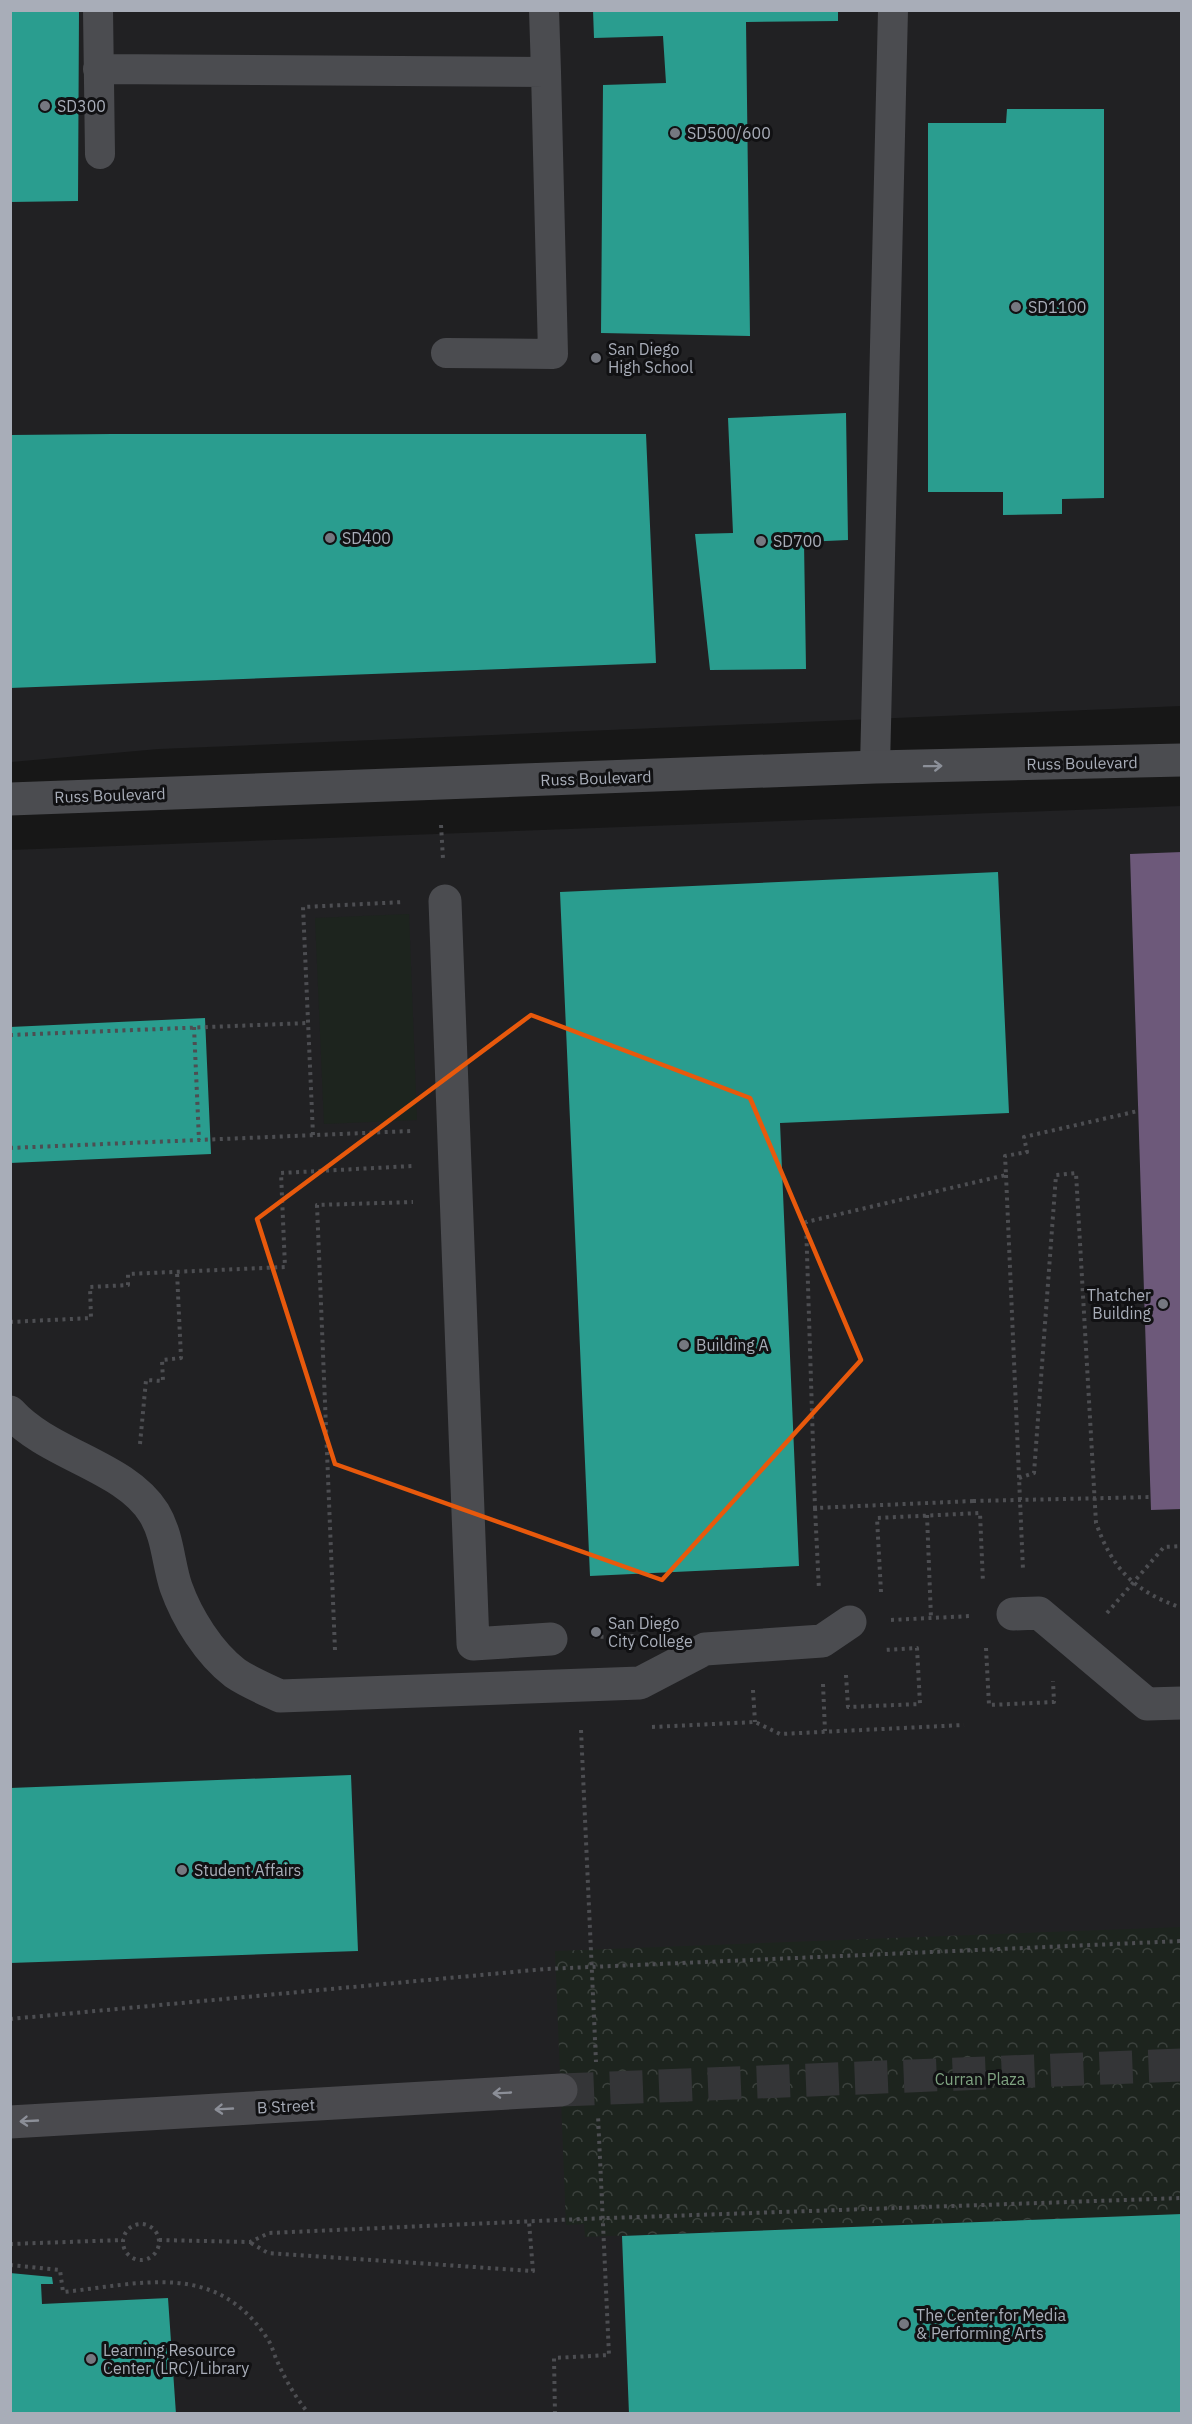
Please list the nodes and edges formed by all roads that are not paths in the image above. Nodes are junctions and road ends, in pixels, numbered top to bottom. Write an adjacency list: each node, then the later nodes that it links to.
1 (98, 10): 4 (lane)
2 (544, 10): 5 (lane)
3 (893, 10): 9 (lane)
4 (98, 69): 5 (lane); 6 (lane)
5 (546, 72): 7 (lane)
6 (100, 154)
7 (446, 353)
8 (1182, 760): 9 (street, Russ Boulevard, one-way to 8)
9 (875, 767): 10 (street, Russ Boulevard)
10 (10, 799)
11 (445, 900): 15 (street)
12 (10, 1412): 14 (street)
13 (1019, 1614): 16 (street)
14 (847, 1624)
15 (551, 1639)
16 (1182, 1703)
17 (561, 2090): 18 (main road, B Street, one-way to 18)
18 (10, 2122)

